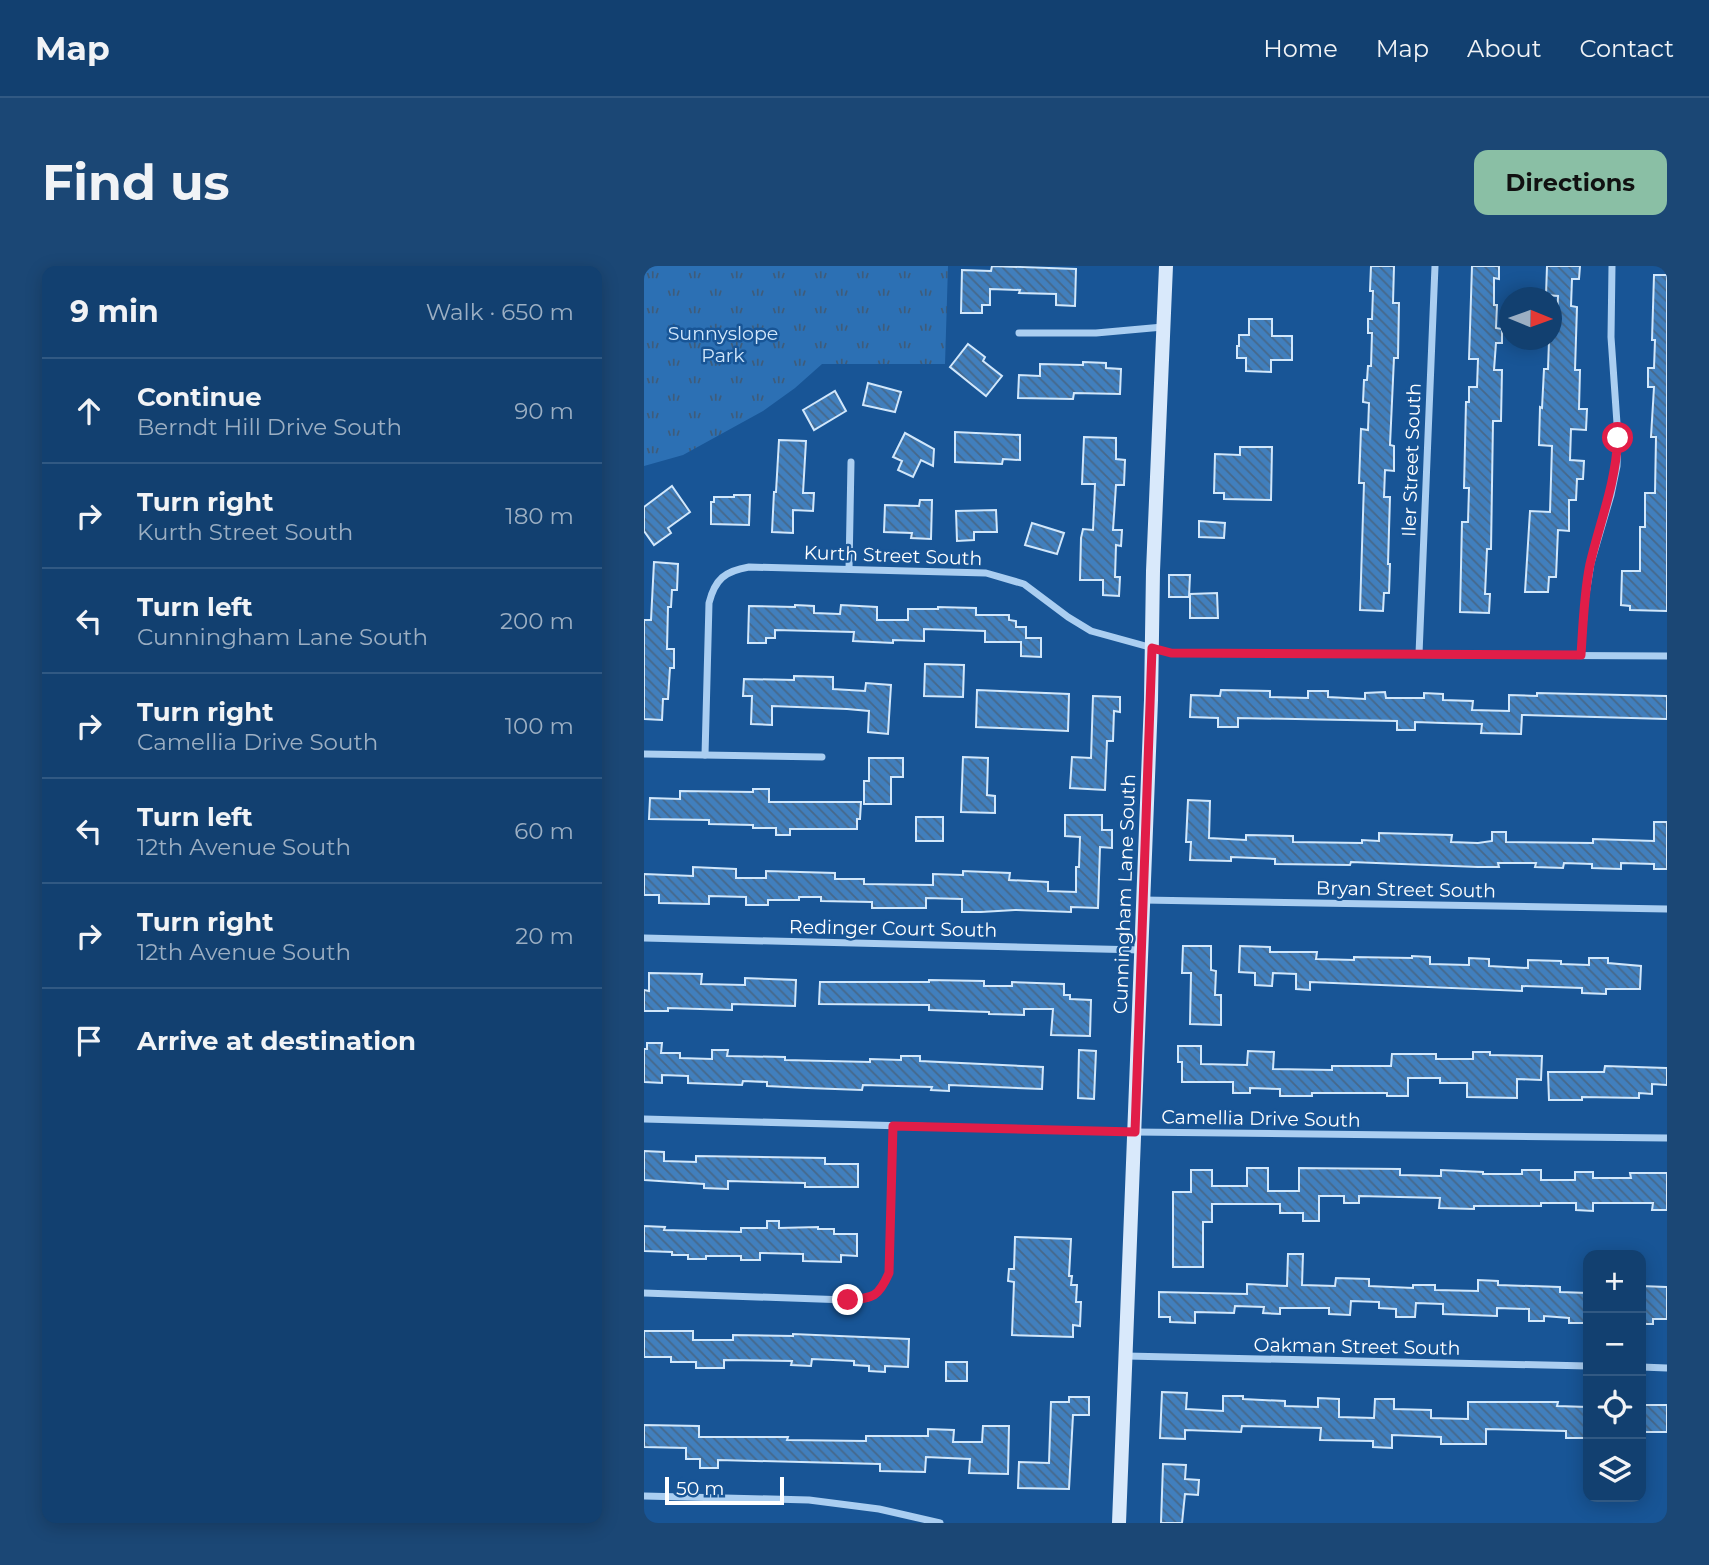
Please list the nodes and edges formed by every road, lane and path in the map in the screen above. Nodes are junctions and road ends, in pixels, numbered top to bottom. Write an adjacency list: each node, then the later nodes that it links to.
1 (1166, 266): 4 (street, Cunningham Lane South)
2 (1435, 266): 9 (street, Iler Street South)
3 (1612, 266): 10 (street)
4 (1164, 327): 5 (street); 8 (street, Cunningham Lane South)
5 (1019, 333)
6 (851, 462): 7 (street)
7 (849, 569): 8 (street, Kurth Street South); 13 (street, Kurth Street South)
8 (1152, 648): 9 (street, Kurth Street South); 15 (street, Cunningham Lane South)
9 (1419, 654): 10 (street, Kurth Street South)
10 (1581, 655): 11 (street, Kurth Street South)
11 (1667, 656)
12 (644, 754): 13 (street)
13 (705, 755): 14 (street)
14 (822, 757)
15 (1143, 900): 16 (street, Bryan Street South); 18 (street, Cunningham Lane South)
16 (1667, 909)
17 (644, 938): 18 (street, Redinger Court South)
18 (1142, 950): 21 (street, Cunningham Lane South)
19 (644, 1118): 20 (street, Camellia Drive South)
20 (893, 1126): 21 (street, Camellia Drive South); 23 (street)
21 (1135, 1132): 22 (street, Camellia Drive South); 24 (street, Cunningham Lane South)
22 (1667, 1138)
23 (644, 1293)
24 (1126, 1356): 25 (street, Oakman Street South); 30 (street, Cunningham Lane South)
25 (1583, 1366)
26 (1646, 1367): 27 (street)
27 (1667, 1368)
28 (644, 1496): 29 (street)
29 (940, 1523)
30 (1119, 1523)

